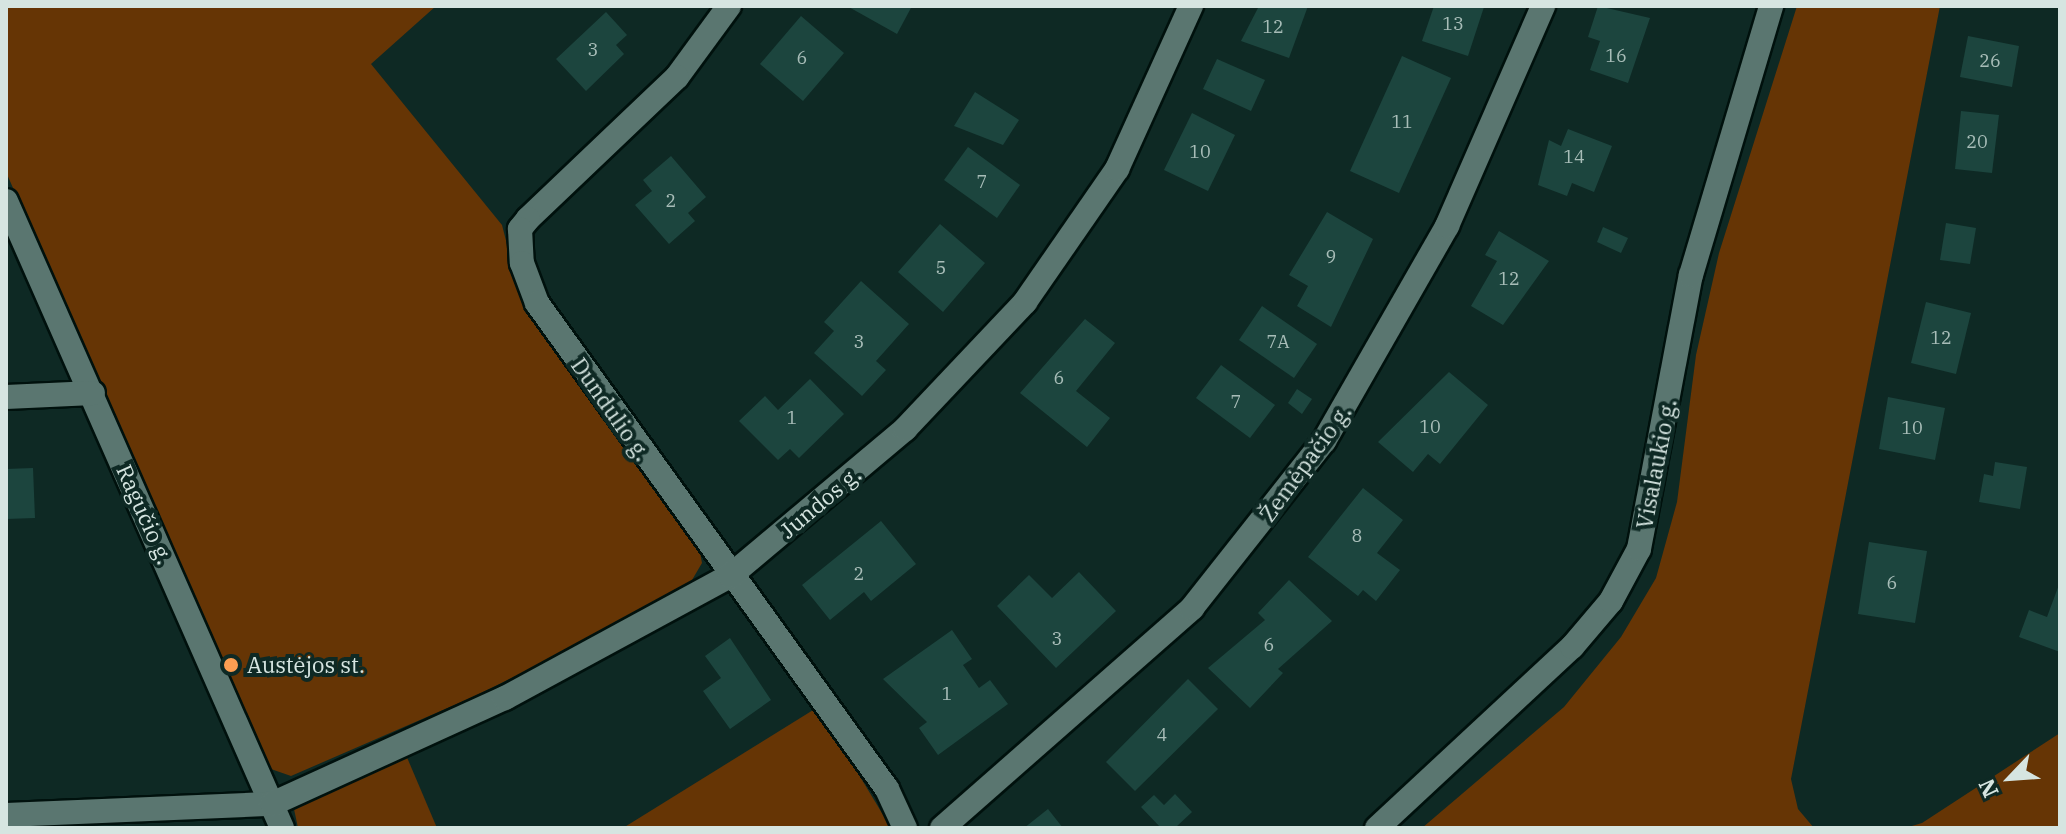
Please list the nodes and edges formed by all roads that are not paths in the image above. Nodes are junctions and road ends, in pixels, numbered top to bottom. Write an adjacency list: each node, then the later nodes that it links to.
1 (729, 6): 8 (street, Dundulio g.)
2 (1191, 6): 8 (street, Jundos g.)
3 (1543, 6): 13 (street, Žemėpačio g.)
4 (1771, 6): 14 (street, Visalaukio g.)
5 (6, 201): 6 (street, Ragučio g.)
6 (93, 393): 7 (street); 9 (street, Ragučio g.)
7 (6, 397)
8 (730, 576): 9 (street, Jundos g.); 12 (street, Dundulio g.)
9 (272, 804): 10 (street); 11 (street, Ragučio g.)
10 (6, 815)
11 (282, 828)
12 (905, 828)
13 (942, 828)
14 (1377, 828)

